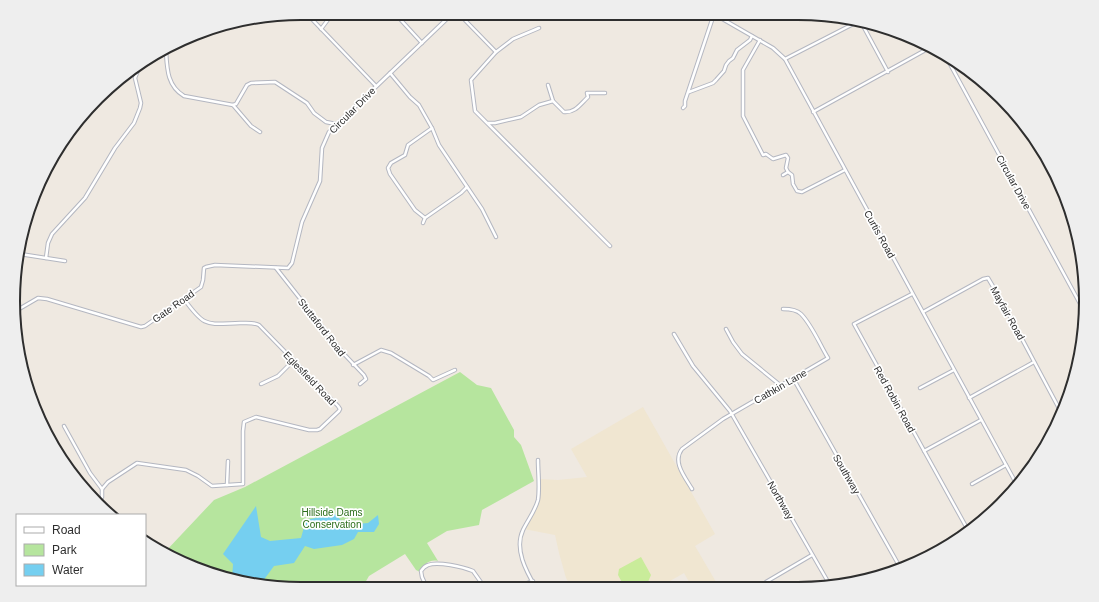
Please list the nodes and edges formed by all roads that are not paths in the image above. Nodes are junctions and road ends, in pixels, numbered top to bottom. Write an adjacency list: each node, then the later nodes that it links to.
1 (313, 20): 11 (street)
2 (328, 20): 11 (street)
3 (402, 20): 14 (street)
4 (446, 20): 14 (street, Circular Drive)
5 (465, 20): 16 (street)
6 (711, 20): 25 (street)
7 (724, 20): 12 (street, Curtis Road)
8 (852, 25): 18 (street)
9 (539, 28): 16 (street)
10 (864, 28): 21 (street)
11 (321, 29): 24 (street)
12 (752, 36): 13 (street, Curtis Road); 25 (street)
13 (760, 40): 18 (street, Curtis Road); 36 (street)
14 (422, 43): 22 (street, Circular Drive)
15 (925, 51): 21 (street)
16 (496, 52): 31 (street)
17 (166, 55): 28 (street)
18 (785, 59): 30 (street, Curtis Road)
19 (950, 65): 49 (street, Circular Drive)
20 (138, 72): 44 (street)
21 (888, 72): 30 (street)
22 (390, 73): 24 (street, Circular Drive); 33 (street)
23 (548, 85): 27 (street)
24 (376, 86): 32 (street, Circular Drive)
25 (688, 92): 29 (street)
26 (605, 93): 27 (street)
27 (553, 101): 31 (street)
28 (233, 105): 32 (street); 34 (street)
29 (682, 108)
30 (813, 112): 35 (street, Curtis Road)
31 (487, 123): 42 (street)
32 (336, 124): 46 (street, Circular Drive)
33 (432, 128): 38 (street); 39 (street)
34 (260, 132)
35 (845, 170): 36 (street); 47 (street, Curtis Road)
36 (788, 172): 37 (street)
37 (783, 175)
38 (467, 187): 39 (street); 41 (street)
39 (425, 218): 40 (street)
40 (422, 222)
41 (496, 237)
42 (610, 246)
43 (24, 255): 44 (street)
44 (46, 258): 45 (street)
45 (65, 261)
46 (276, 268): 48 (street, Gate Road); 57 (street, Stuttaford Road)
47 (912, 294): 52 (street, Curtis Road); 70 (street, Red Robin Road)
48 (184, 299): 50 (street, Gate Road); 55 (street, Eglesfield Road)
49 (1079, 302)
50 (20, 308)
51 (783, 309): 60 (street, Cathkin Lane)
52 (923, 312): 56 (street, Mayfair Road); 59 (street, Curtis Road)
53 (726, 329): 63 (street)
54 (674, 334): 67 (street, Northway)
55 (294, 360): 61 (street); 76 (street, Eglesfield Road)
56 (1034, 362): 65 (street); 66 (street, Mayfair Road)
57 (353, 365): 58 (street); 62 (street, Stuttaford Road)
58 (455, 370)
59 (954, 370): 64 (street); 65 (street, Curtis Road)
60 (793, 378): 63 (street, Cathkin Lane); 82 (street, Southway)
61 (262, 384)
62 (360, 384)
63 (780, 385): 67 (street, Cathkin Lane)
64 (920, 388)
65 (969, 398): 68 (street, Curtis Road)
66 (1058, 408)
67 (732, 414): 78 (street, Cathkin Lane); 81 (street, Northway)
68 (981, 420): 70 (street); 73 (street, Curtis Road)
69 (64, 426): 77 (street)
70 (924, 452): 80 (street, Red Robin Road)
71 (228, 460): 76 (street)
72 (538, 460): 86 (street)
73 (1006, 466): 74 (street, Curtis Road); 75 (street)
74 (1014, 480)
75 (972, 484)
76 (227, 485): 77 (street)
77 (102, 488): 79 (street)
78 (692, 489)
79 (101, 499)
80 (966, 526)
81 (812, 555): 83 (street, Northway); 87 (street)
82 (898, 564)
83 (827, 580)
84 (424, 582): 85 (street)
85 (481, 582)
86 (533, 582)
87 (766, 582)

